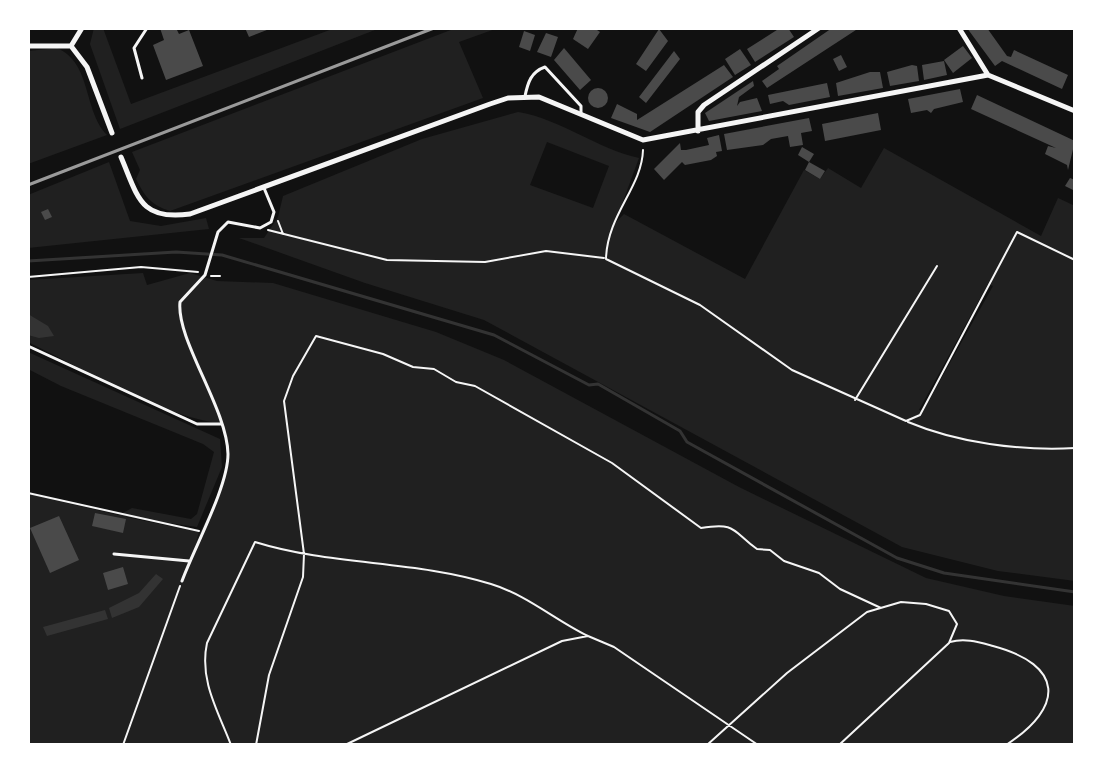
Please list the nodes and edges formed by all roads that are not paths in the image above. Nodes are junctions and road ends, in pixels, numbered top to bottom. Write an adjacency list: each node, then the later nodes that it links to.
1 (82, 28): 6 (street)
2 (147, 28): 8 (lane)
3 (819, 28): 12 (street)
4 (959, 28): 7 (street)
5 (28, 46): 6 (street)
6 (71, 46): 13 (street)
7 (988, 75): 10 (street); 12 (street)
8 (142, 78)
9 (525, 96): 11 (street); 11 (lane); 15 (street)
10 (1075, 111)
11 (581, 115): 12 (street)
12 (698, 131)
13 (112, 133)
14 (121, 157): 15 (street)
15 (264, 188): 17 (lane)
16 (28, 346): 17 (lane)
17 (222, 424): 19 (lane)
18 (114, 554): 19 (lane)
19 (189, 561): 20 (lane)
20 (182, 581)

